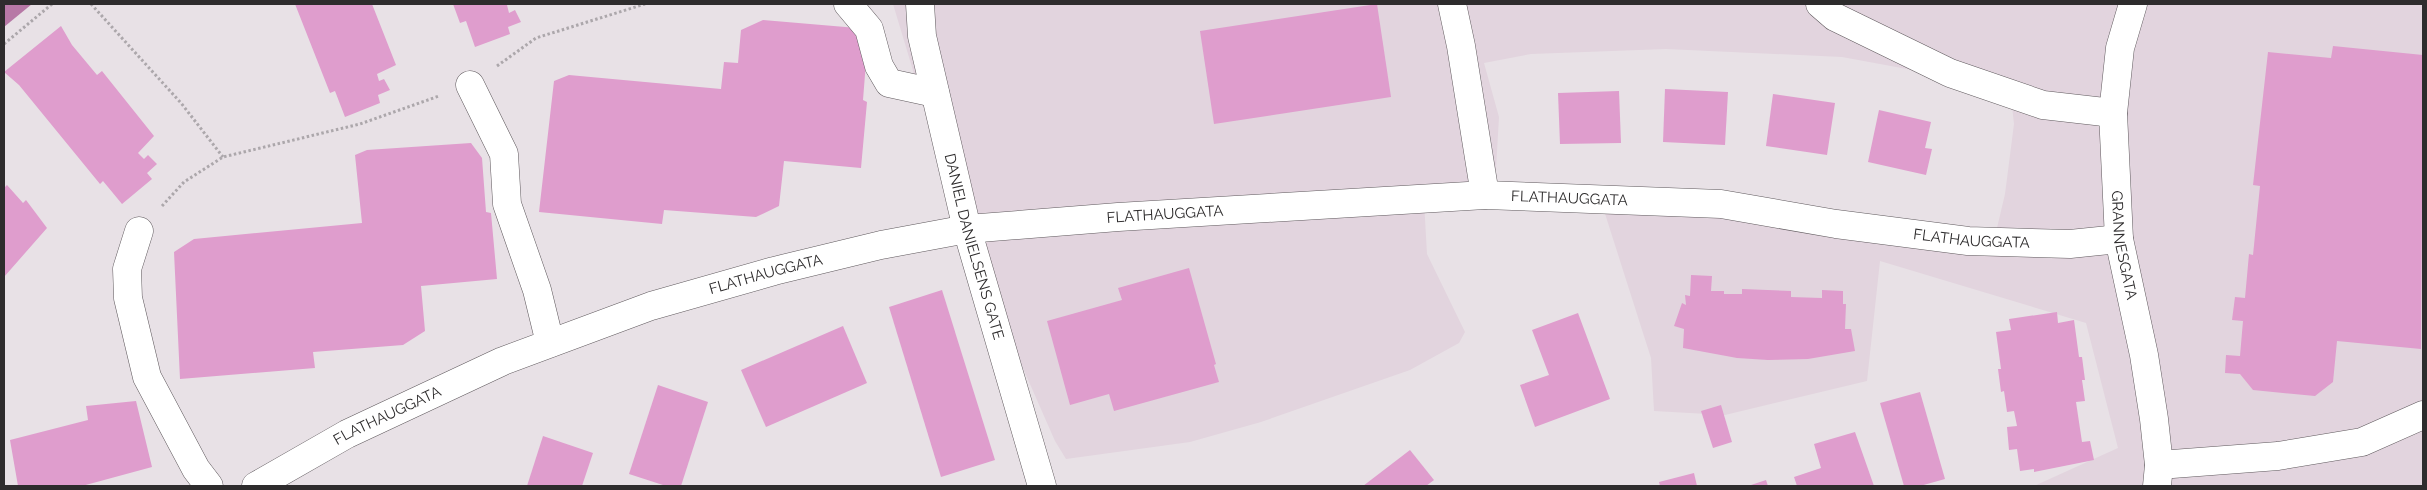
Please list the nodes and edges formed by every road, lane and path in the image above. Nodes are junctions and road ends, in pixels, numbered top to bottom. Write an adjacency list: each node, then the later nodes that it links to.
1 (52, 4): 9 (path)
2 (91, 4): 13 (path)
3 (645, 4): 10 (path)
4 (848, 4): 11 (street)
5 (920, 4): 11 (street, DANIEL DANIELSENS GATE)
6 (1452, 4): 14 (street)
7 (1820, 4): 12 (street)
8 (2132, 4): 12 (street, GRANNESGATA)
9 (4, 44)
10 (470, 85): 13 (path); 18 (street)
11 (935, 93): 15 (street, DANIEL DANIELSENS GATE)
12 (2113, 113): 17 (street, GRANNESGATA)
13 (223, 157): 16 (path)
14 (1485, 196): 15 (street, FLATHAUGGATA); 17 (street, FLATHAUGGATA)
15 (967, 229): 18 (street, FLATHAUGGATA); 23 (street, DANIEL DANIELSENS GATE)
16 (139, 232): 21 (street)
17 (2120, 239): 20 (street, GRANNESGATA)
18 (550, 343): 22 (street, FLATHAUGGATA)
19 (2423, 415): 20 (street)
20 (2158, 476)
21 (209, 486)
22 (256, 486)
23 (1042, 486)

